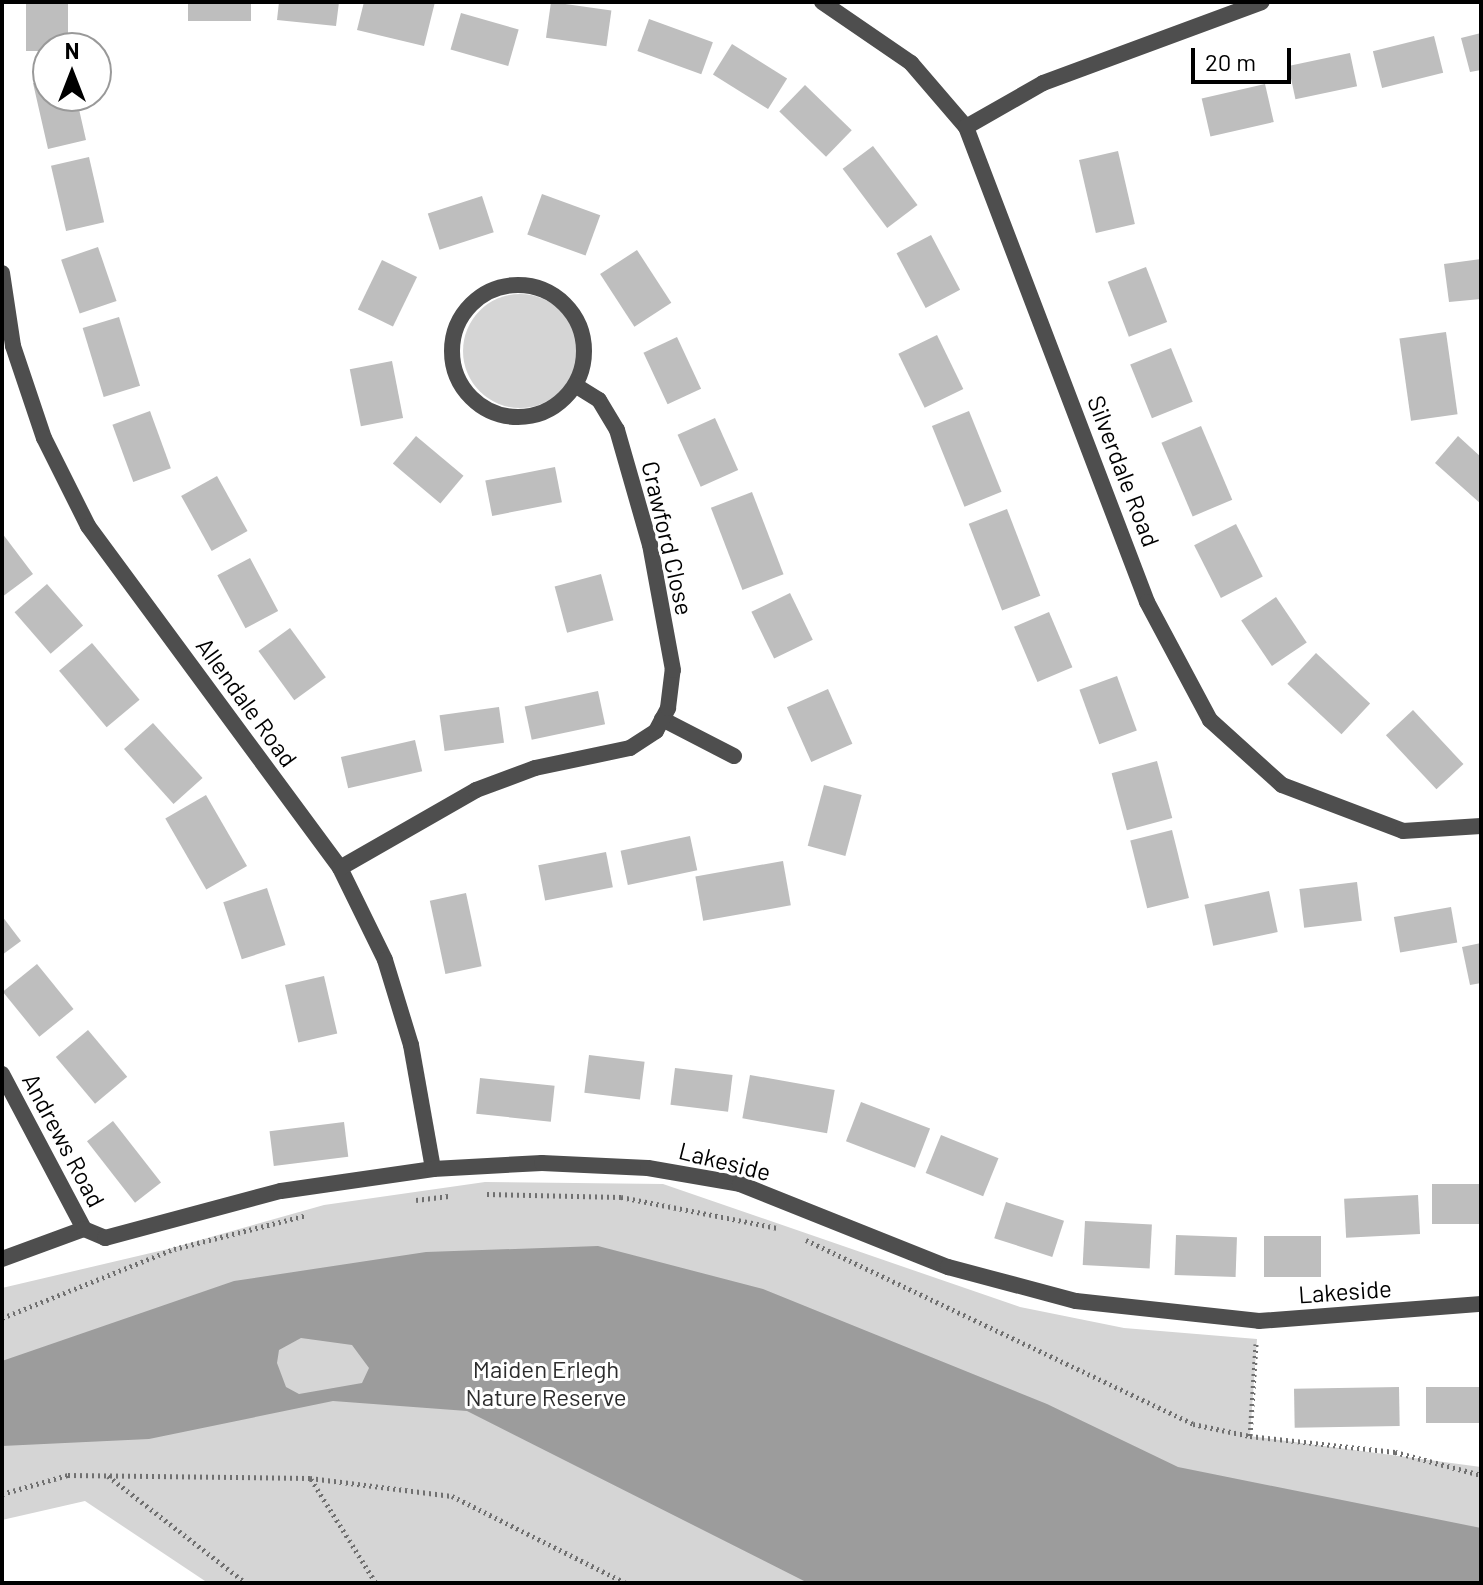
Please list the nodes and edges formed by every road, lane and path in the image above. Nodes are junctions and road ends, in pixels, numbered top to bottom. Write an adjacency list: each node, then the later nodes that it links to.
1 (822, 2): 3 (street, Silverdale Road)
2 (1262, 2): 3 (street)
3 (966, 127): 8 (street, Silverdale Road)
4 (2, 273): 9 (street, Allendale Road)
5 (575, 385): 5 (street); 6 (street, Crawford Close)
6 (662, 719): 7 (street); 9 (street)
7 (734, 756)
8 (1481, 826)
9 (340, 868): 11 (street, Allendale Road)
10 (2, 1074): 16 (street, Andrews Road)
11 (433, 1169): 16 (street, Lakeside); 22 (street, Lakeside)
12 (473, 1193): 17 (path)
13 (459, 1195): 14 (path)
14 (402, 1201)
15 (316, 1213): 21 (path)
16 (84, 1229): 19 (street, Lakeside)
17 (786, 1230)
18 (800, 1237): 23 (path)
19 (2, 1259)
20 (1481, 1304): 22 (street, Lakeside)
21 (2, 1318)
22 (1259, 1321): 23 (path)
23 (1250, 1436): 25 (path)
24 (108, 1475): 26 (path); 27 (path); 28 (path)
25 (1481, 1475)
26 (310, 1478): 29 (path); 30 (path)
27 (2, 1494)
28 (246, 1583)
29 (376, 1583)
30 (626, 1583)

